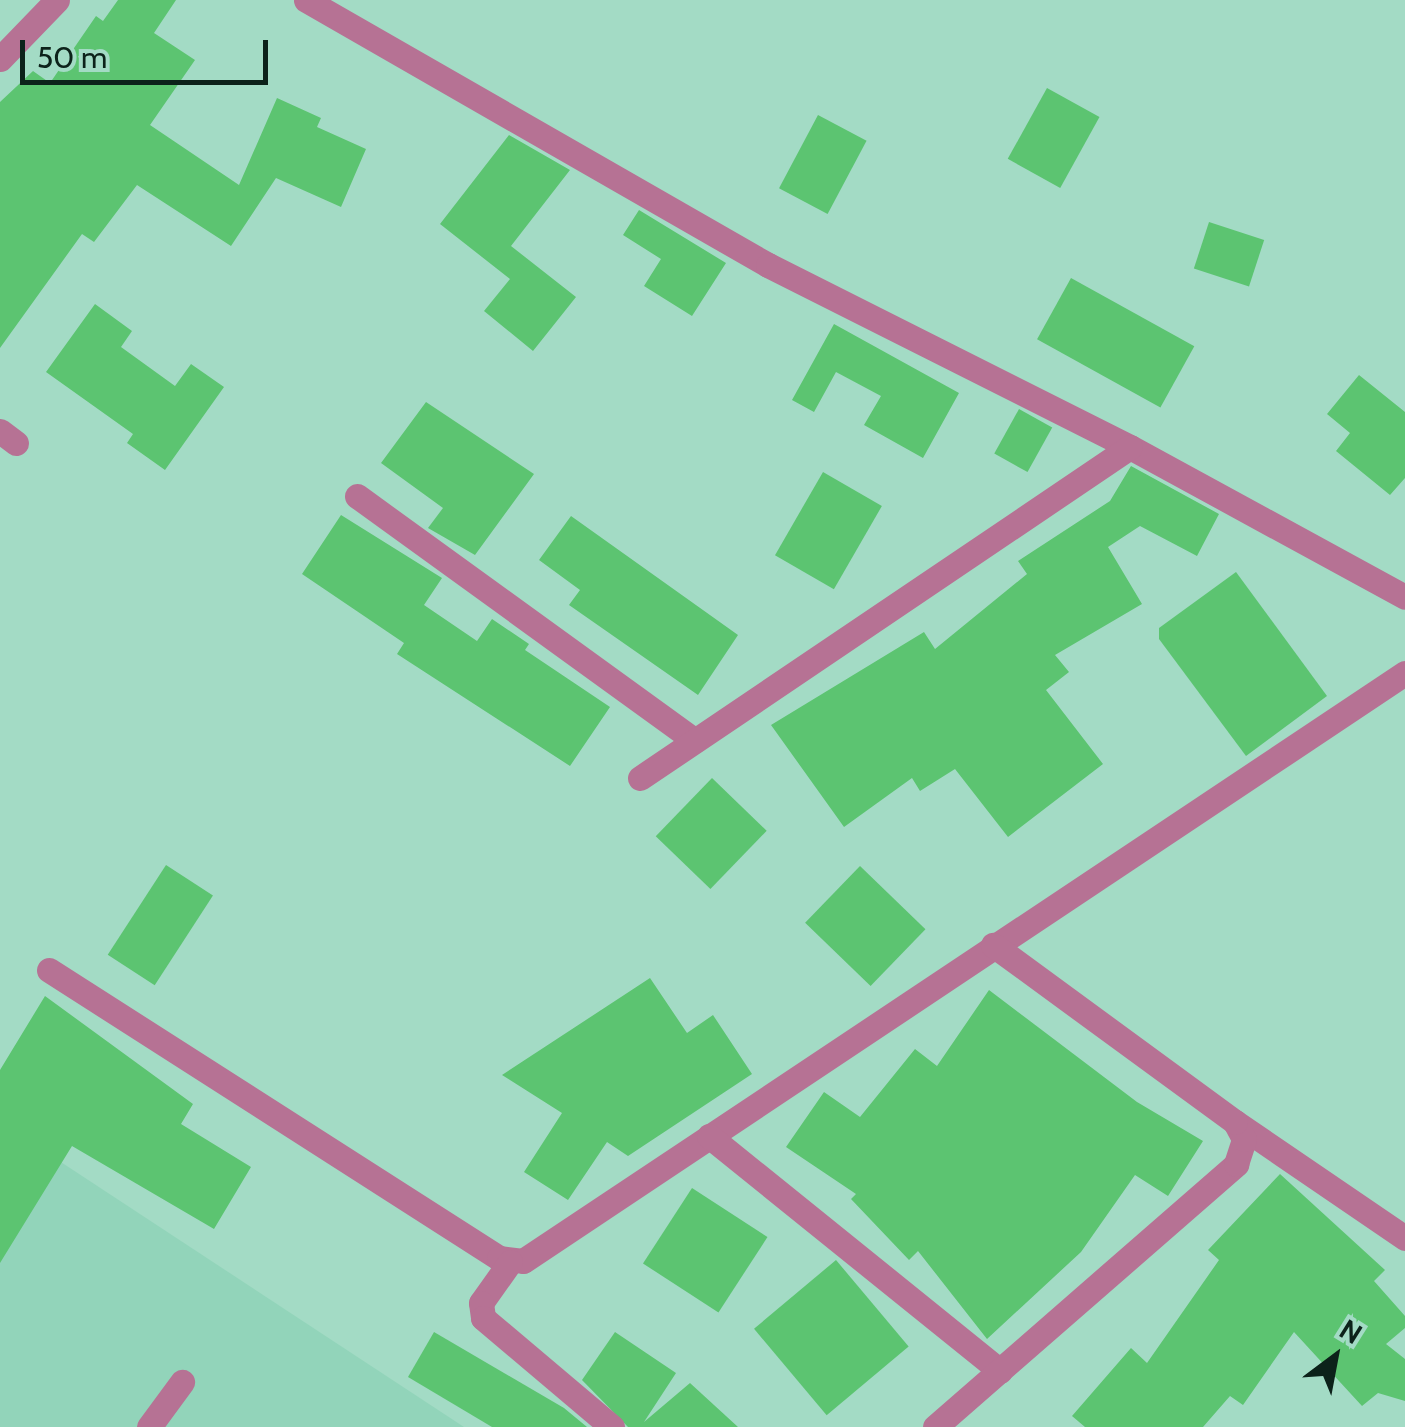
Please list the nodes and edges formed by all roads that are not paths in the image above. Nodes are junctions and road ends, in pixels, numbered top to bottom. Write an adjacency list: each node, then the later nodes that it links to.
1 (57, 0): 3 (street)
2 (306, 0): 4 (street)
3 (0, 60)
4 (1130, 448): 6 (street); 8 (street)
5 (358, 496): 8 (street)
6 (1405, 596)
7 (1405, 673): 10 (street)
8 (695, 741): 9 (street)
9 (640, 778)
10 (993, 945): 12 (street); 13 (street)
11 (49, 970): 15 (street)
12 (1235, 1122): 14 (street); 16 (street)
13 (709, 1136): 15 (street); 16 (street)
14 (1405, 1238)
15 (510, 1262): 19 (street)
16 (1000, 1371): 20 (street)
17 (182, 1382): 18 (street)
18 (149, 1427)
19 (612, 1427)
20 (936, 1427)

